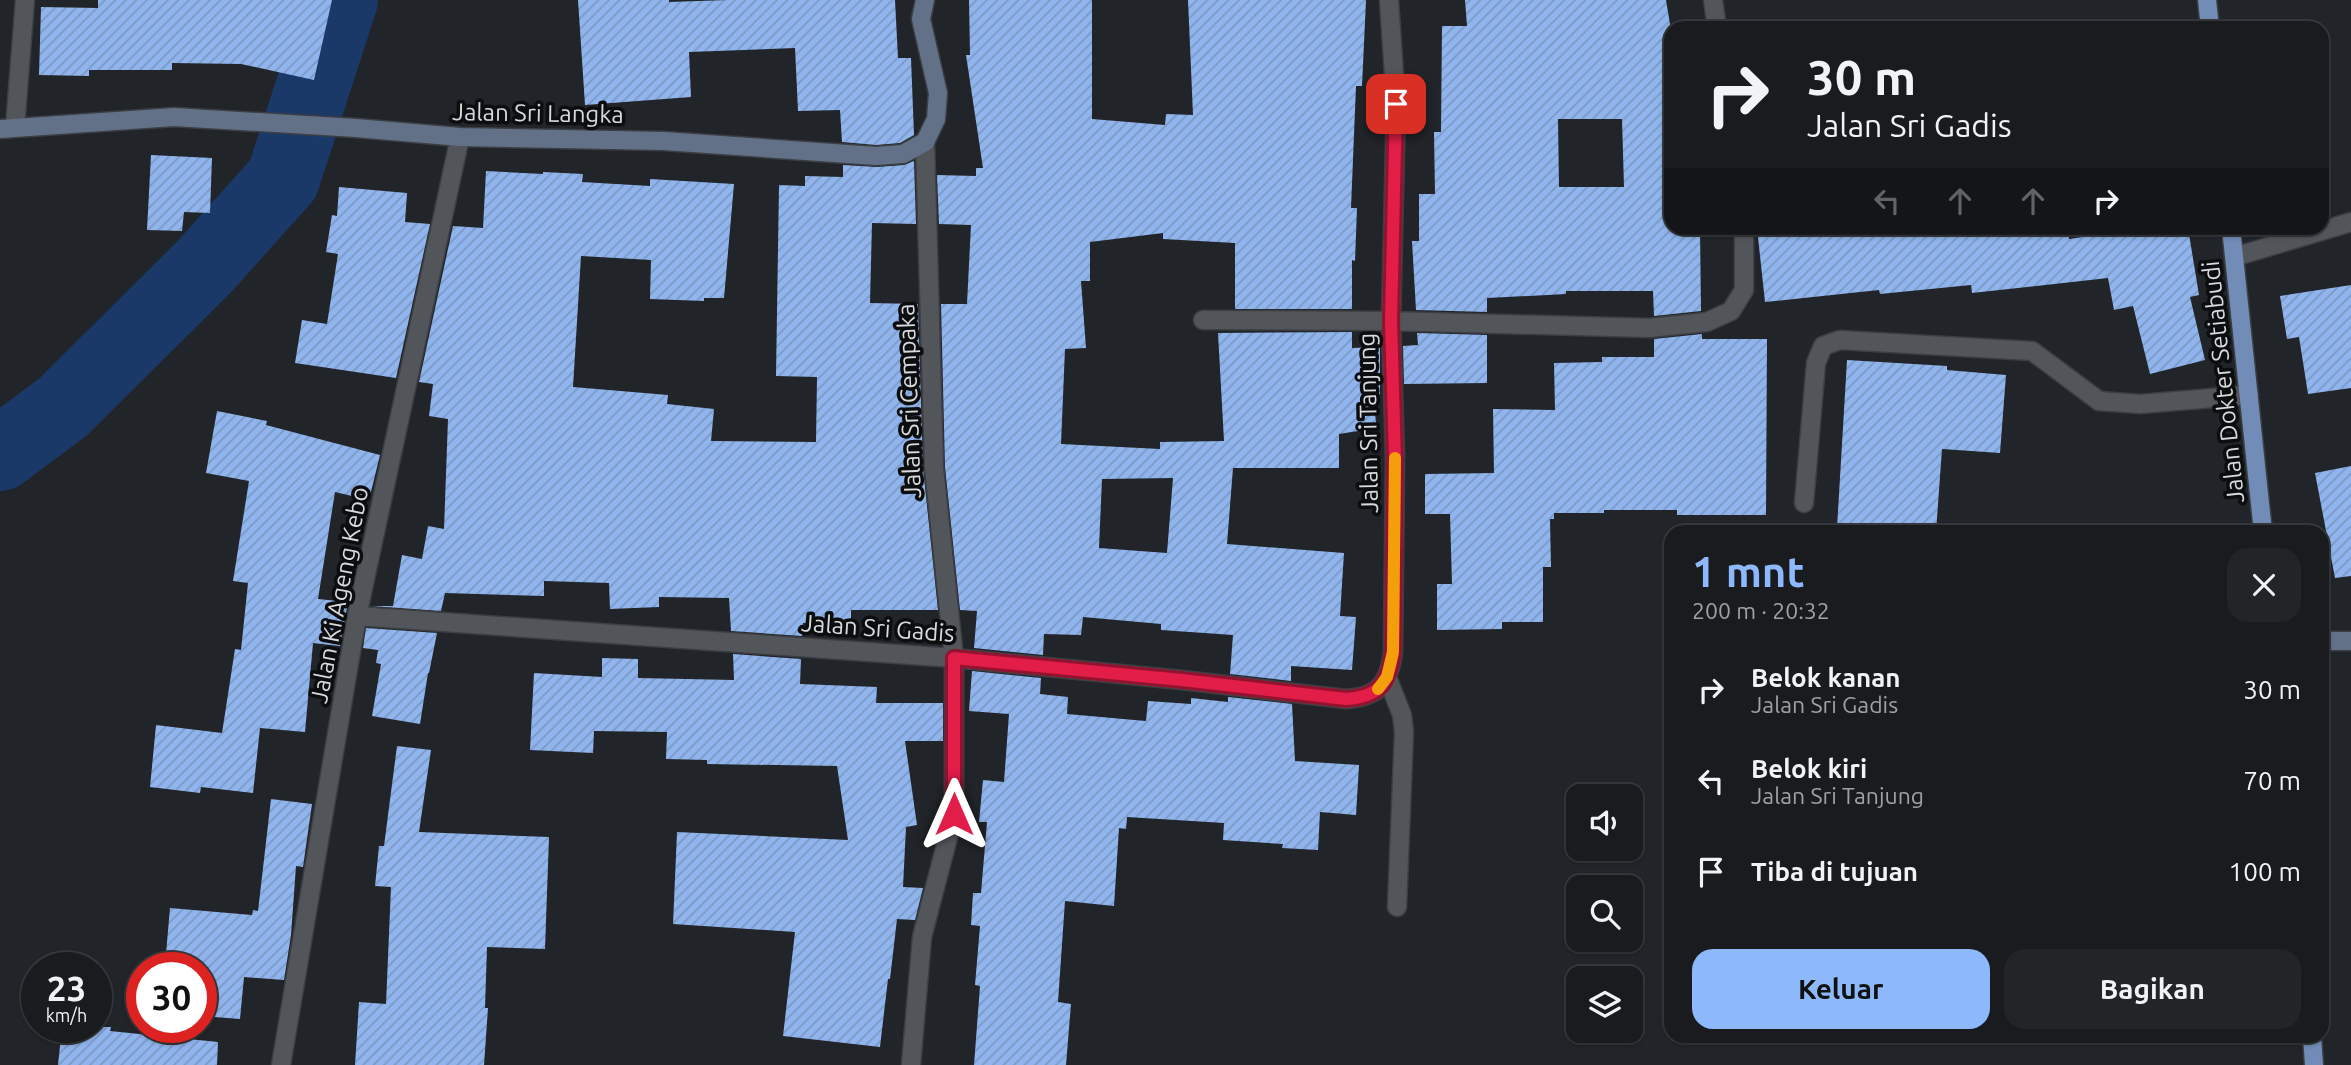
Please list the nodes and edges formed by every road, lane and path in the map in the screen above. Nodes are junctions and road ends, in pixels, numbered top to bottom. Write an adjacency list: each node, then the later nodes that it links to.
1 (25, 0): 8 (street)
2 (925, 0): 10 (street)
3 (1388, 0): 18 (street, Jalan Sri Tanjung)
4 (1713, 0): 6 (street)
5 (2207, 0): 7 (main road)
6 (1716, 21)
7 (2209, 21)
8 (7, 128): 9 (street, Jalan Sri Langka)
9 (460, 137): 10 (street, Jalan Sri Langka); 22 (street, Jalan Ki Ageng Kebo)
10 (925, 142): 25 (street, Jalan Sri Cempaka)
11 (2351, 222): 12 (street)
12 (2329, 229)
13 (1744, 235): 18 (street)
14 (2232, 235): 16 (main road, Jalan Dokter Setiabudi)
15 (2308, 235): 16 (street)
16 (2234, 257): 19 (main road, Jalan Dokter Setiabudi)
17 (1203, 320): 18 (street)
18 (1391, 321): 26 (street, Jalan Sri Tanjung)
19 (2249, 396): 20 (street); 21 (main road, Jalan Dokter Setiabudi)
20 (1804, 503)
21 (2262, 525)
22 (357, 616): 25 (street, Jalan Sri Gadis); 29 (street, Jalan Ki Ageng Kebo)
23 (2329, 641): 24 (street)
24 (2351, 641)
25 (954, 658): 26 (street, Jalan Sri Gadis); 30 (street, Jalan Sri Cempaka)
26 (1387, 677): 27 (street)
27 (1397, 907)
28 (2312, 1043): 31 (main road)
29 (281, 1065)
30 (911, 1065)
31 (2314, 1065)

